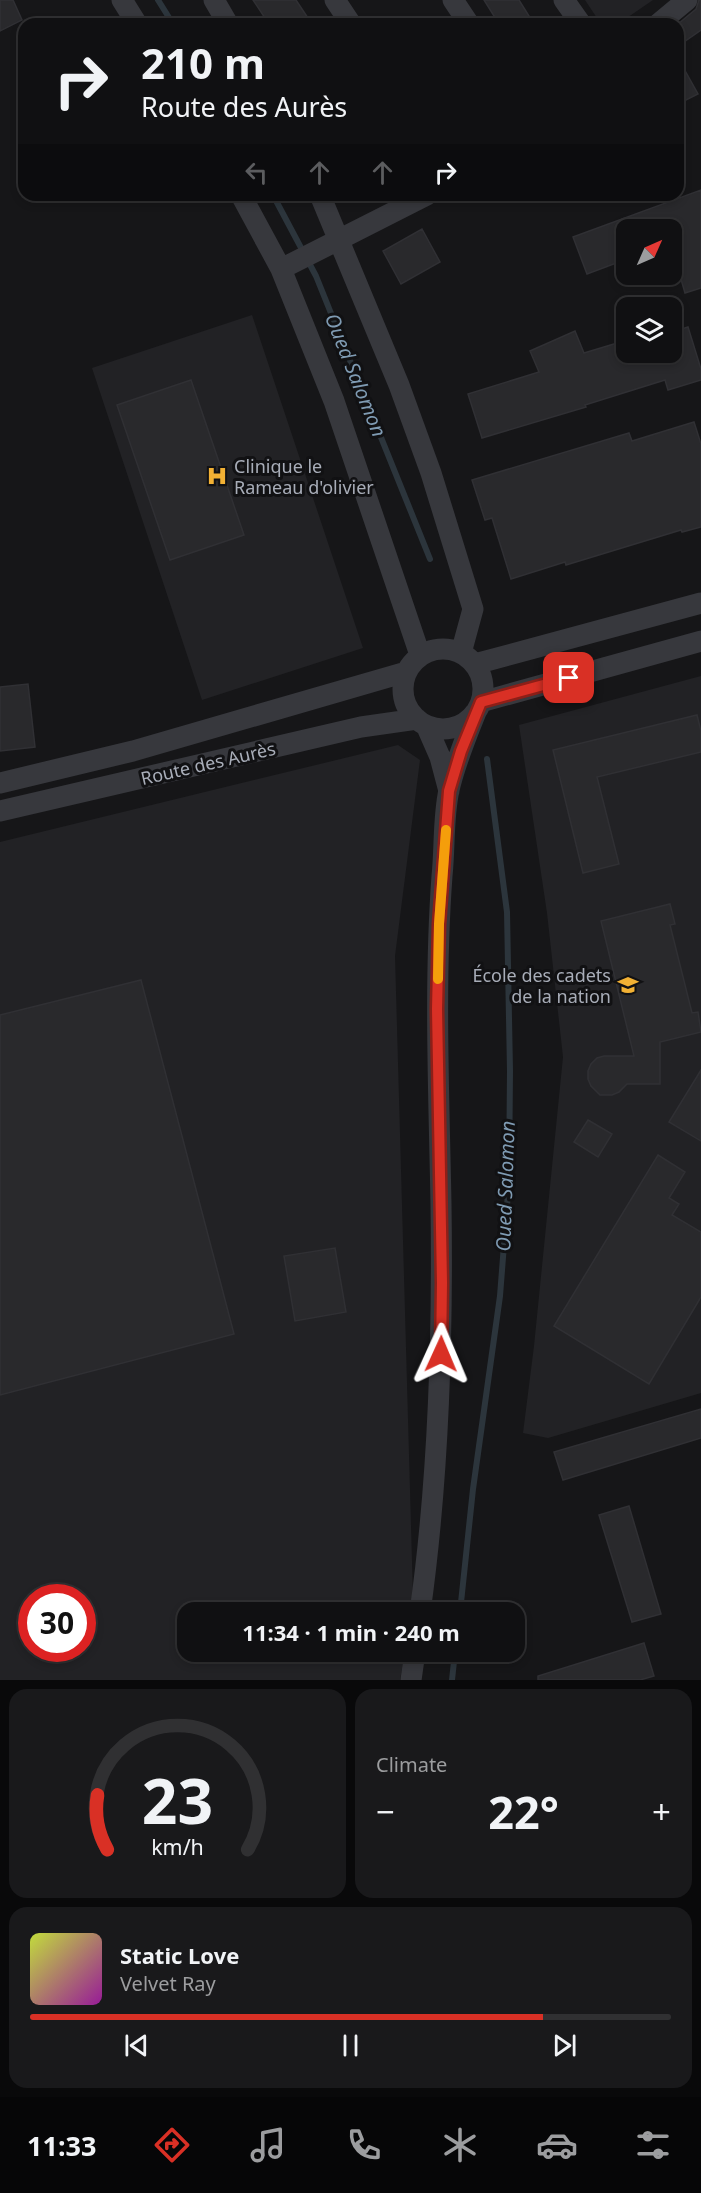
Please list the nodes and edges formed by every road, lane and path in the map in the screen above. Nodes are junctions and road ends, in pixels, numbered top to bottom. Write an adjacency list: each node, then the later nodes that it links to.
1 (122, 0): 7 (street)
2 (214, 0): 8 (street)
3 (335, 0): 9 (street)
4 (453, 0): 10 (street)
5 (564, 0): 11 (street)
6 (687, 0): 12 (street)
7 (133, 18)
8 (224, 18)
9 (347, 18)
10 (465, 18)
11 (577, 18)
12 (665, 18)
13 (244, 201): 17 (street)
14 (323, 201): 16 (street)
15 (416, 201): 16 (street)
16 (340, 241): 17 (street); 21 (street)
17 (281, 269): 20 (street)
18 (701, 603): 21 (street)
19 (701, 641): 23 (street)
20 (420, 655): 21 (street); 22 (street)
21 (468, 658): 23 (street)
22 (406, 672): 24 (street); 25 (street, Route des Aurès)
23 (479, 707): 24 (street); 26 (street)
24 (421, 722): 26 (street); 27 (street, Route des Aurès)
25 (0, 783)
26 (449, 791): 28 (street)
27 (0, 811)
28 (421, 1602)
29 (414, 1662): 30 (street)
30 (411, 1680)

